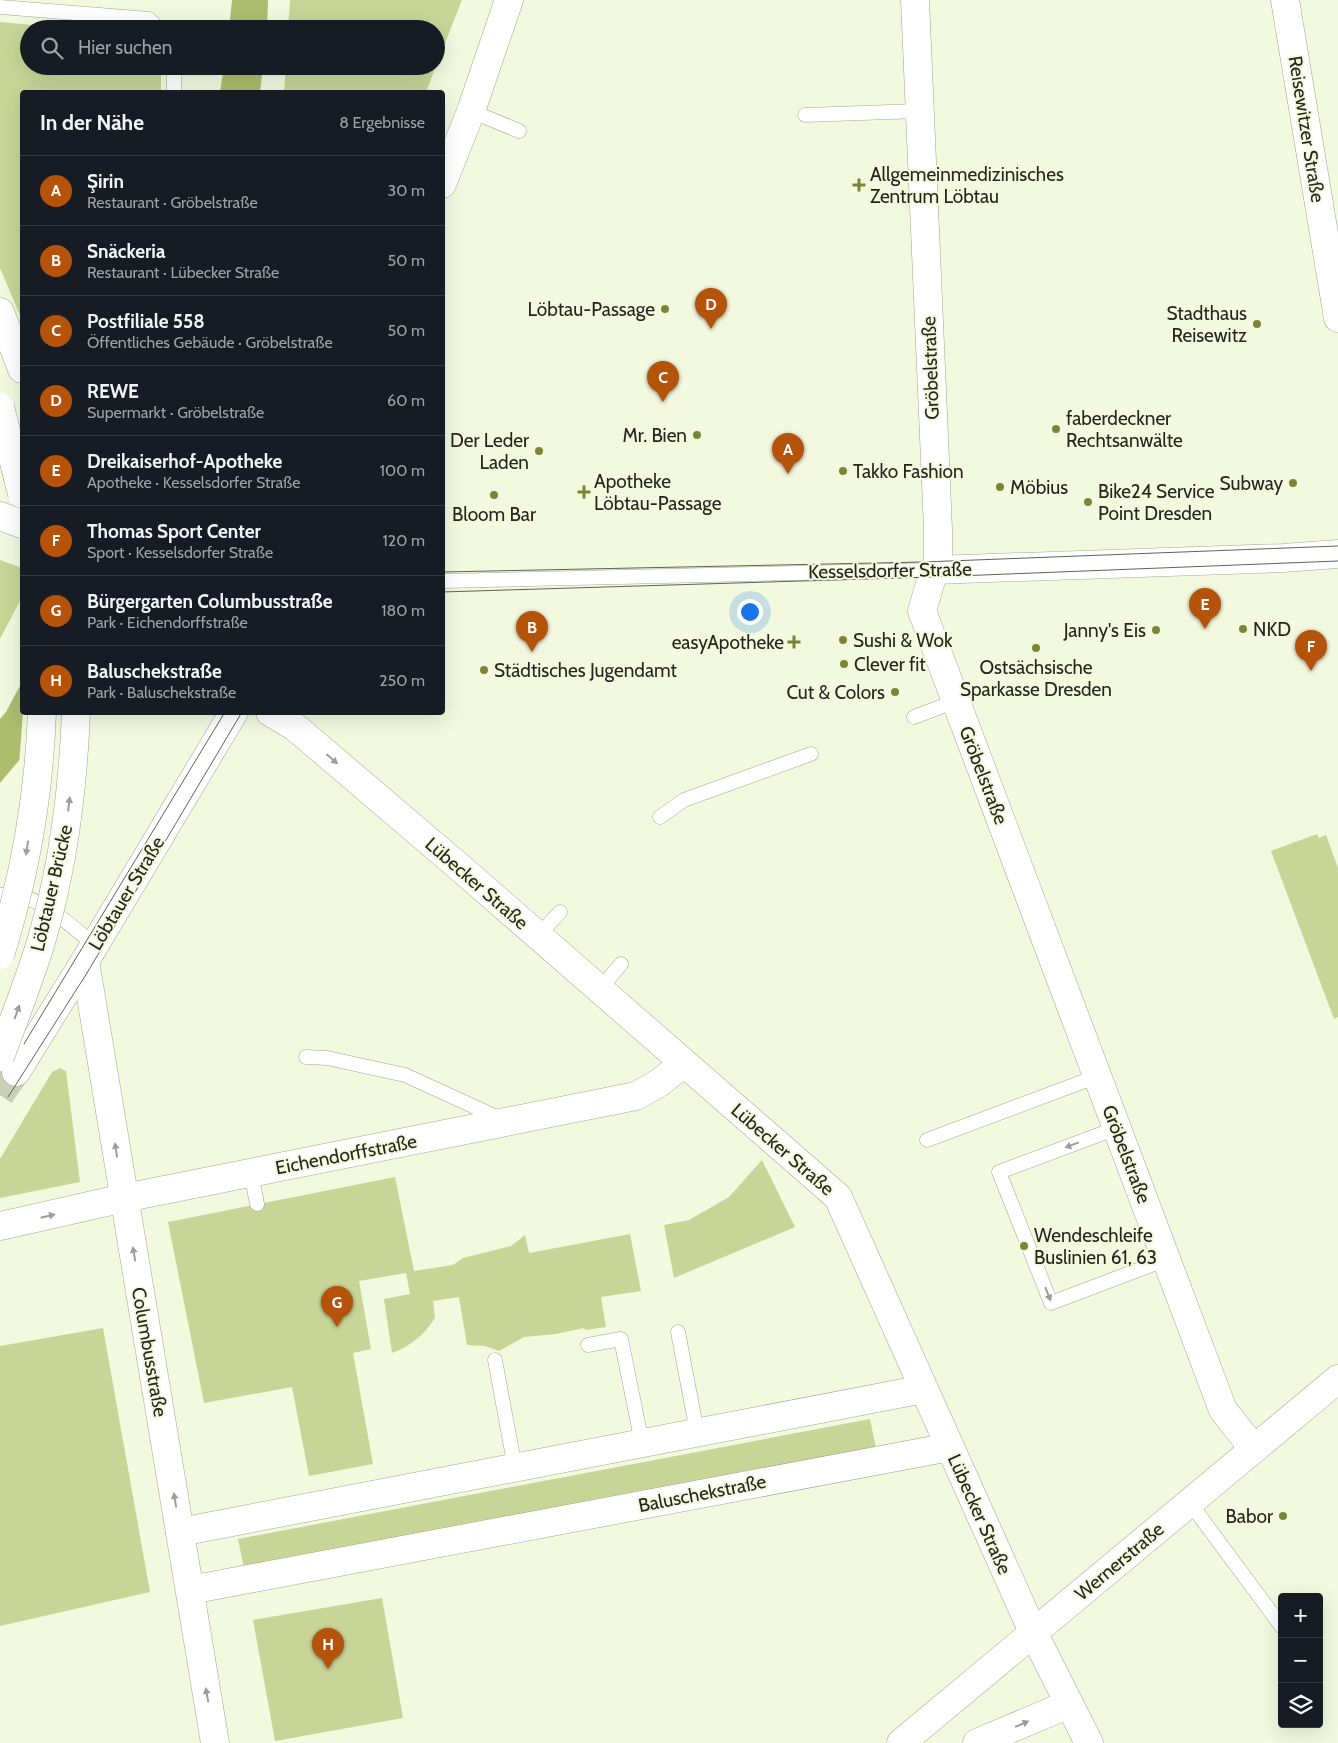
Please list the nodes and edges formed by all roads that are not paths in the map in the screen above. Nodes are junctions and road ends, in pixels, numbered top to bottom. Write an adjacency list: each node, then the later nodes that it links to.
1 (509, 0): 8 (street)
2 (915, 0): 9 (street, Gröbelstraße)
3 (1285, 0): 14 (street, Reisewitzer Straße)
4 (0, 6): 5 (lane)
5 (150, 20)
6 (174, 75): 7 (lane)
7 (174, 90)
8 (471, 111): 11 (lane); 12 (street)
9 (919, 111): 10 (lane); 21 (street, Gröbelstraße)
10 (805, 114)
11 (519, 131)
12 (445, 176)
13 (0, 312): 15 (street)
14 (1338, 318)
15 (20, 364)
16 (1, 423): 17 (street, bridge)
17 (20, 487)
18 (0, 516): 19 (street)
19 (20, 523)
20 (1338, 554): 21 (street, Kesselsdorfer Straße)
21 (934, 570): 22 (lane, Kesselsdorfer Straße); 23 (street, Gröbelstraße)
22 (445, 581)
23 (956, 701): 28 (lane); 41 (street, Gröbelstraße)
24 (42, 715): 35 (street, Löbtauer Brücke, one-way to 35, bridge)
25 (76, 715): 40 (street, Löbtauer Brücke, one-way to 25, bridge)
26 (232, 715): 34 (street, Löbtauer Straße)
27 (275, 715): 33 (street, Lübecker Straße, one-way to 33)
28 (914, 717)
29 (811, 754): 30 (lane)
30 (660, 817)
31 (0, 895): 34 (lane)
32 (560, 912): 33 (lane)
33 (538, 936): 37 (street, Lübecker Straße)
34 (89, 953): 40 (street, Löbtauer Straße); 46 (street, Columbusstraße, one-way to 34)
35 (0, 955)
36 (621, 964): 37 (lane)
37 (600, 990): 39 (street, Lübecker Straße)
38 (306, 1057): 42 (lane)
39 (684, 1063): 42 (street, Eichendorffstraße); 54 (street, Lübecker Straße)
40 (8, 1065)
41 (1098, 1076): 43 (street, Gröbelstraße); 44 (lane)
42 (506, 1122): 45 (street, Eichendorffstraße)
43 (1117, 1128): 49 (street, Gröbelstraße); 49 (lane, one-way to 49)
44 (927, 1140)
45 (251, 1173): 46 (street, Eichendorffstraße); 47 (lane)
46 (124, 1198): 48 (street, Eichendorffstraße, one-way to 46); 61 (street, Columbusstraße, one-way to 46)
47 (258, 1204)
48 (0, 1226)
49 (1167, 1260): 58 (street, Gröbelstraße)
50 (678, 1332): 55 (lane)
51 (588, 1345): 56 (lane)
52 (495, 1360): 59 (lane)
53 (1338, 1379): 58 (street, Wernerstraße)
54 (924, 1389): 55 (street); 57 (street, Lübecker Straße)
55 (696, 1432): 56 (street)
56 (642, 1443): 59 (street)
57 (950, 1447): 62 (street, Baluschekstraße); 64 (street, Lübecker Straße)
58 (1254, 1449): 60 (street, Wernerstraße)
59 (515, 1468): 61 (street)
60 (1190, 1503): 63 (lane); 64 (street, Wernerstraße)
61 (180, 1532): 62 (street, Columbusstraße)
62 (190, 1590): 66 (street, Columbusstraße, one-way to 62)
63 (1278, 1622)
64 (1033, 1632): 65 (street, Lübecker Straße); 67 (street, Wernerstraße)
65 (1069, 1704): 68 (street, one-way to 65); 69 (street, Lübecker Straße)
66 (215, 1743)
67 (901, 1743)
68 (977, 1743)
69 (1089, 1743)

